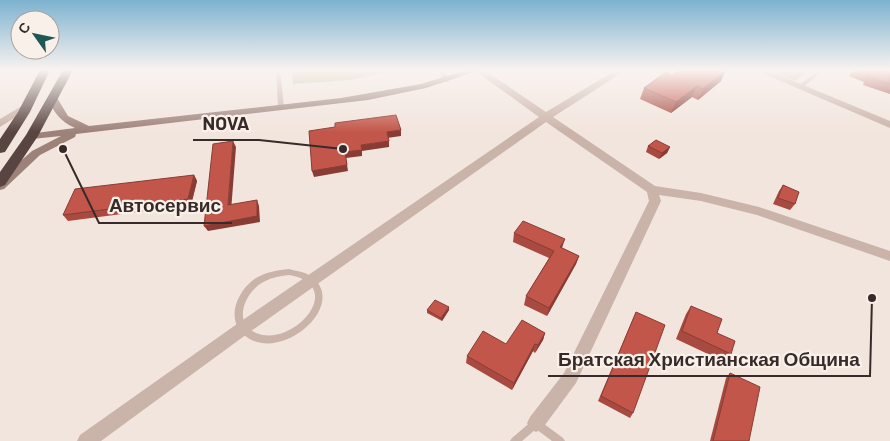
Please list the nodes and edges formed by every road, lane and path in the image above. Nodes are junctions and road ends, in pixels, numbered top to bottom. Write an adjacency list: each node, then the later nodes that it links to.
1 (35, 91): 9 (highway)
2 (57, 91): 8 (highway)
3 (280, 91): 10 (lane)
4 (405, 91): 10 (main road)
5 (507, 91): 11 (street)
6 (589, 91): 11 (street)
7 (808, 91): 13 (street)
8 (53, 98): 14 (main road); 15 (highway)
9 (27, 106): 12 (street); 16 (highway)
10 (281, 108): 14 (main road)
11 (546, 117): 19 (street); 21 (street)
12 (0, 124)
13 (890, 125)
14 (90, 129): 15 (main road); 18 (main road)
15 (32, 136): 16 (highway); 17 (highway)
16 (3, 142)
17 (0, 182)
18 (0, 186)
19 (652, 190): 20 (street); 23 (street)
20 (890, 256)
21 (312, 280): 22 (street); 22 (lane); 22 (lane)
22 (242, 328): 24 (street)
23 (536, 423): 25 (lane); 26 (lane)
24 (86, 441)
25 (515, 441)
26 (560, 441)

